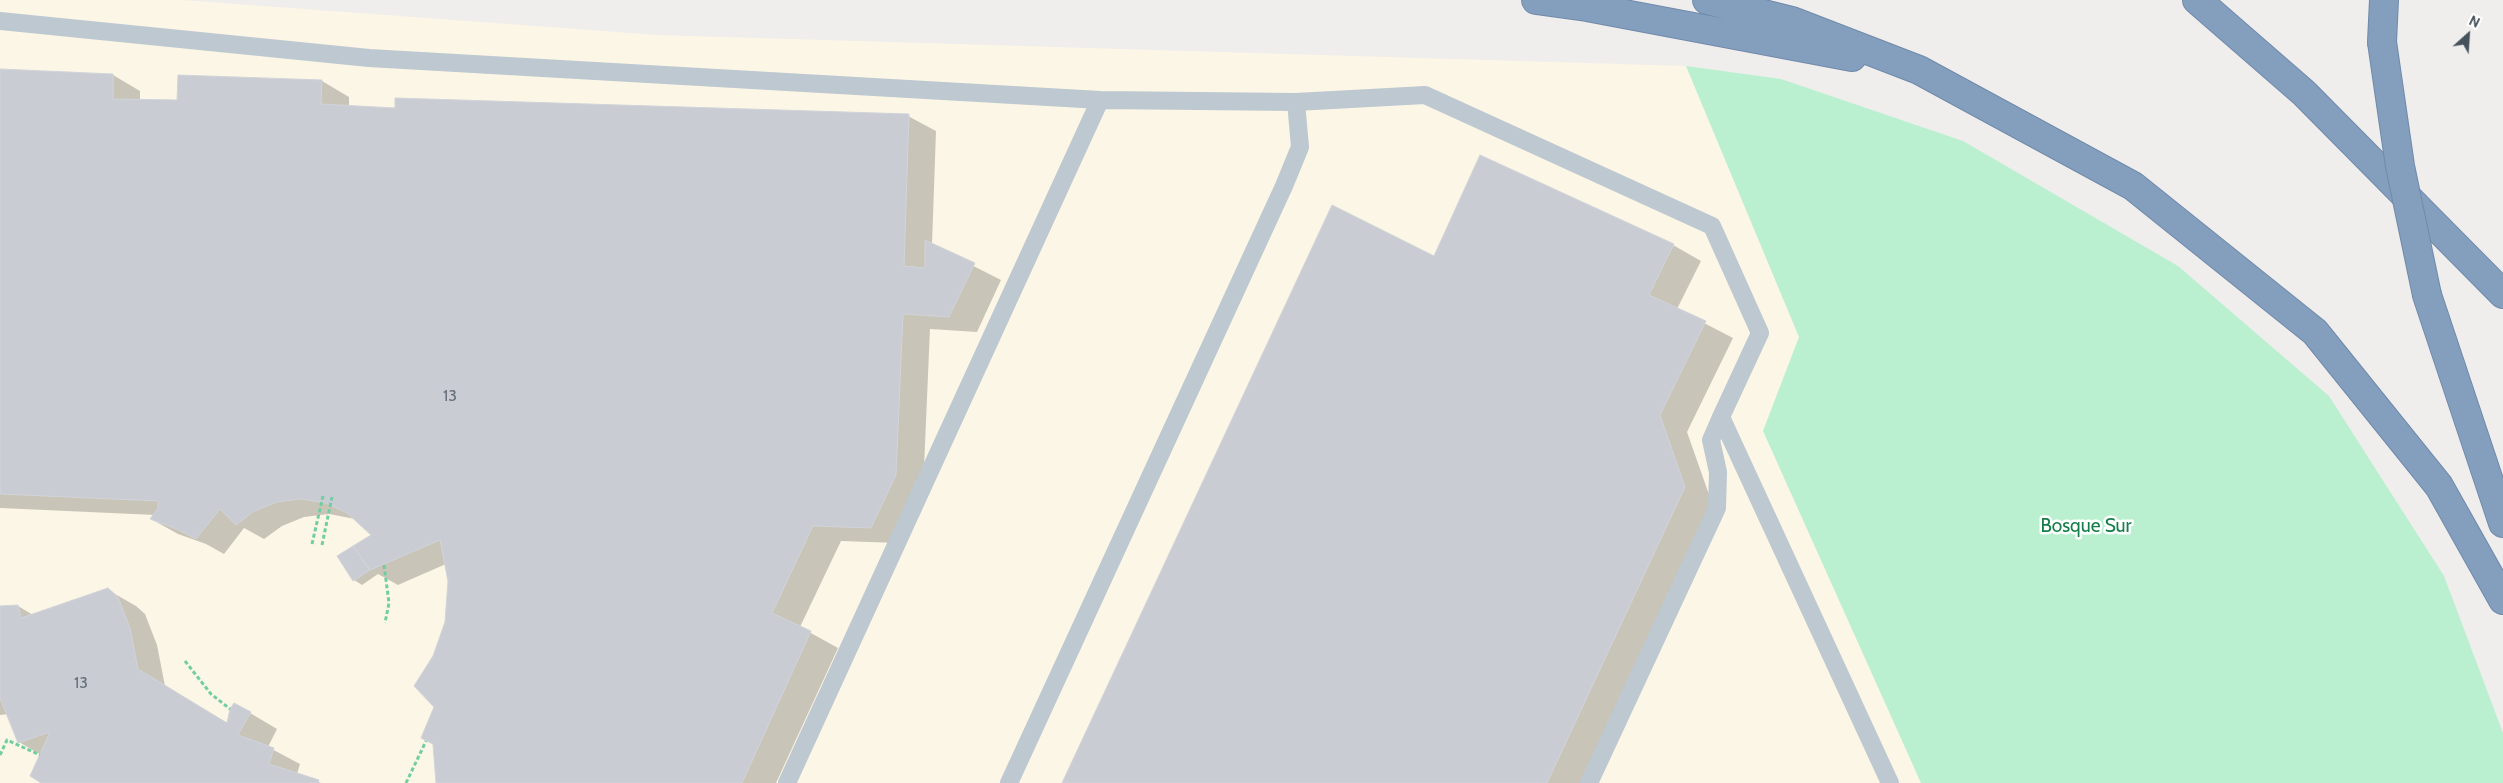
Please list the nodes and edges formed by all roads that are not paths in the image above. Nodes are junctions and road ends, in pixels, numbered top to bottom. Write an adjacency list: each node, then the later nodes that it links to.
1 (1536, 0): 6 (highway)
2 (1707, 0): 6 (highway)
3 (2197, 0): 9 (highway)
4 (2384, 0): 11 (highway, bridge)
5 (0, 21): 7 (lane)
6 (1919, 70): 12 (highway)
7 (1100, 100): 8 (lane); 13 (lane)
8 (1296, 102): 10 (lane); 14 (lane)
9 (2503, 294)
10 (1721, 417): 15 (lane); 16 (lane)
11 (2503, 523)
12 (2503, 600)
13 (787, 783)
14 (1009, 783)
15 (1589, 783)
16 (1890, 783)

